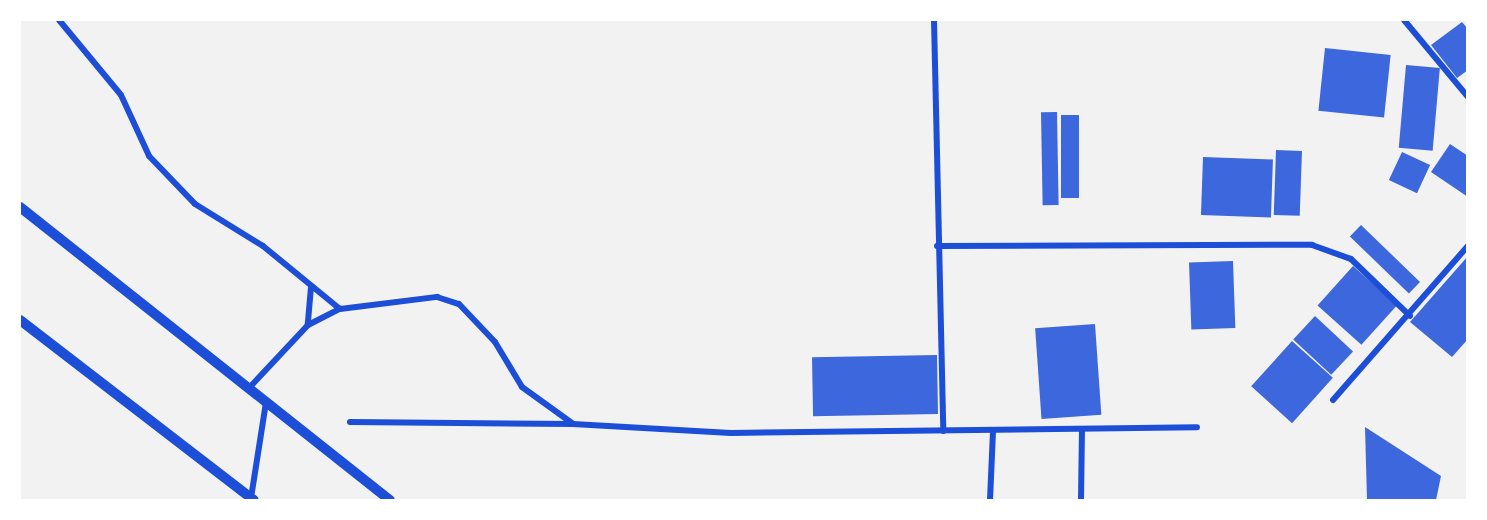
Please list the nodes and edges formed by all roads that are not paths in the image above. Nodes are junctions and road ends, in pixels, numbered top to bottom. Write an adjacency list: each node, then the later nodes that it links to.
1 (59, 20): 8 (street)
2 (934, 20): 6 (street)
3 (1404, 20): 4 (street)
4 (1467, 96)
5 (20, 207): 13 (street)
6 (936, 246): 10 (street); 20 (street)
7 (1467, 246): 10 (street)
8 (310, 287): 9 (street); 12 (street)
9 (340, 309): 12 (street); 17 (street)
10 (1410, 316): 14 (street)
11 (20, 320): 22 (street)
12 (308, 325): 13 (street)
13 (249, 388): 15 (street)
14 (1333, 400)
15 (266, 401): 22 (street); 23 (street)
16 (350, 422): 17 (street)
17 (573, 424): 20 (street)
18 (1197, 427): 19 (street)
19 (1082, 430): 21 (street); 25 (street)
20 (943, 431): 21 (street)
21 (993, 432): 24 (street)
22 (252, 499)
23 (390, 501)
24 (990, 501)
25 (1081, 501)

